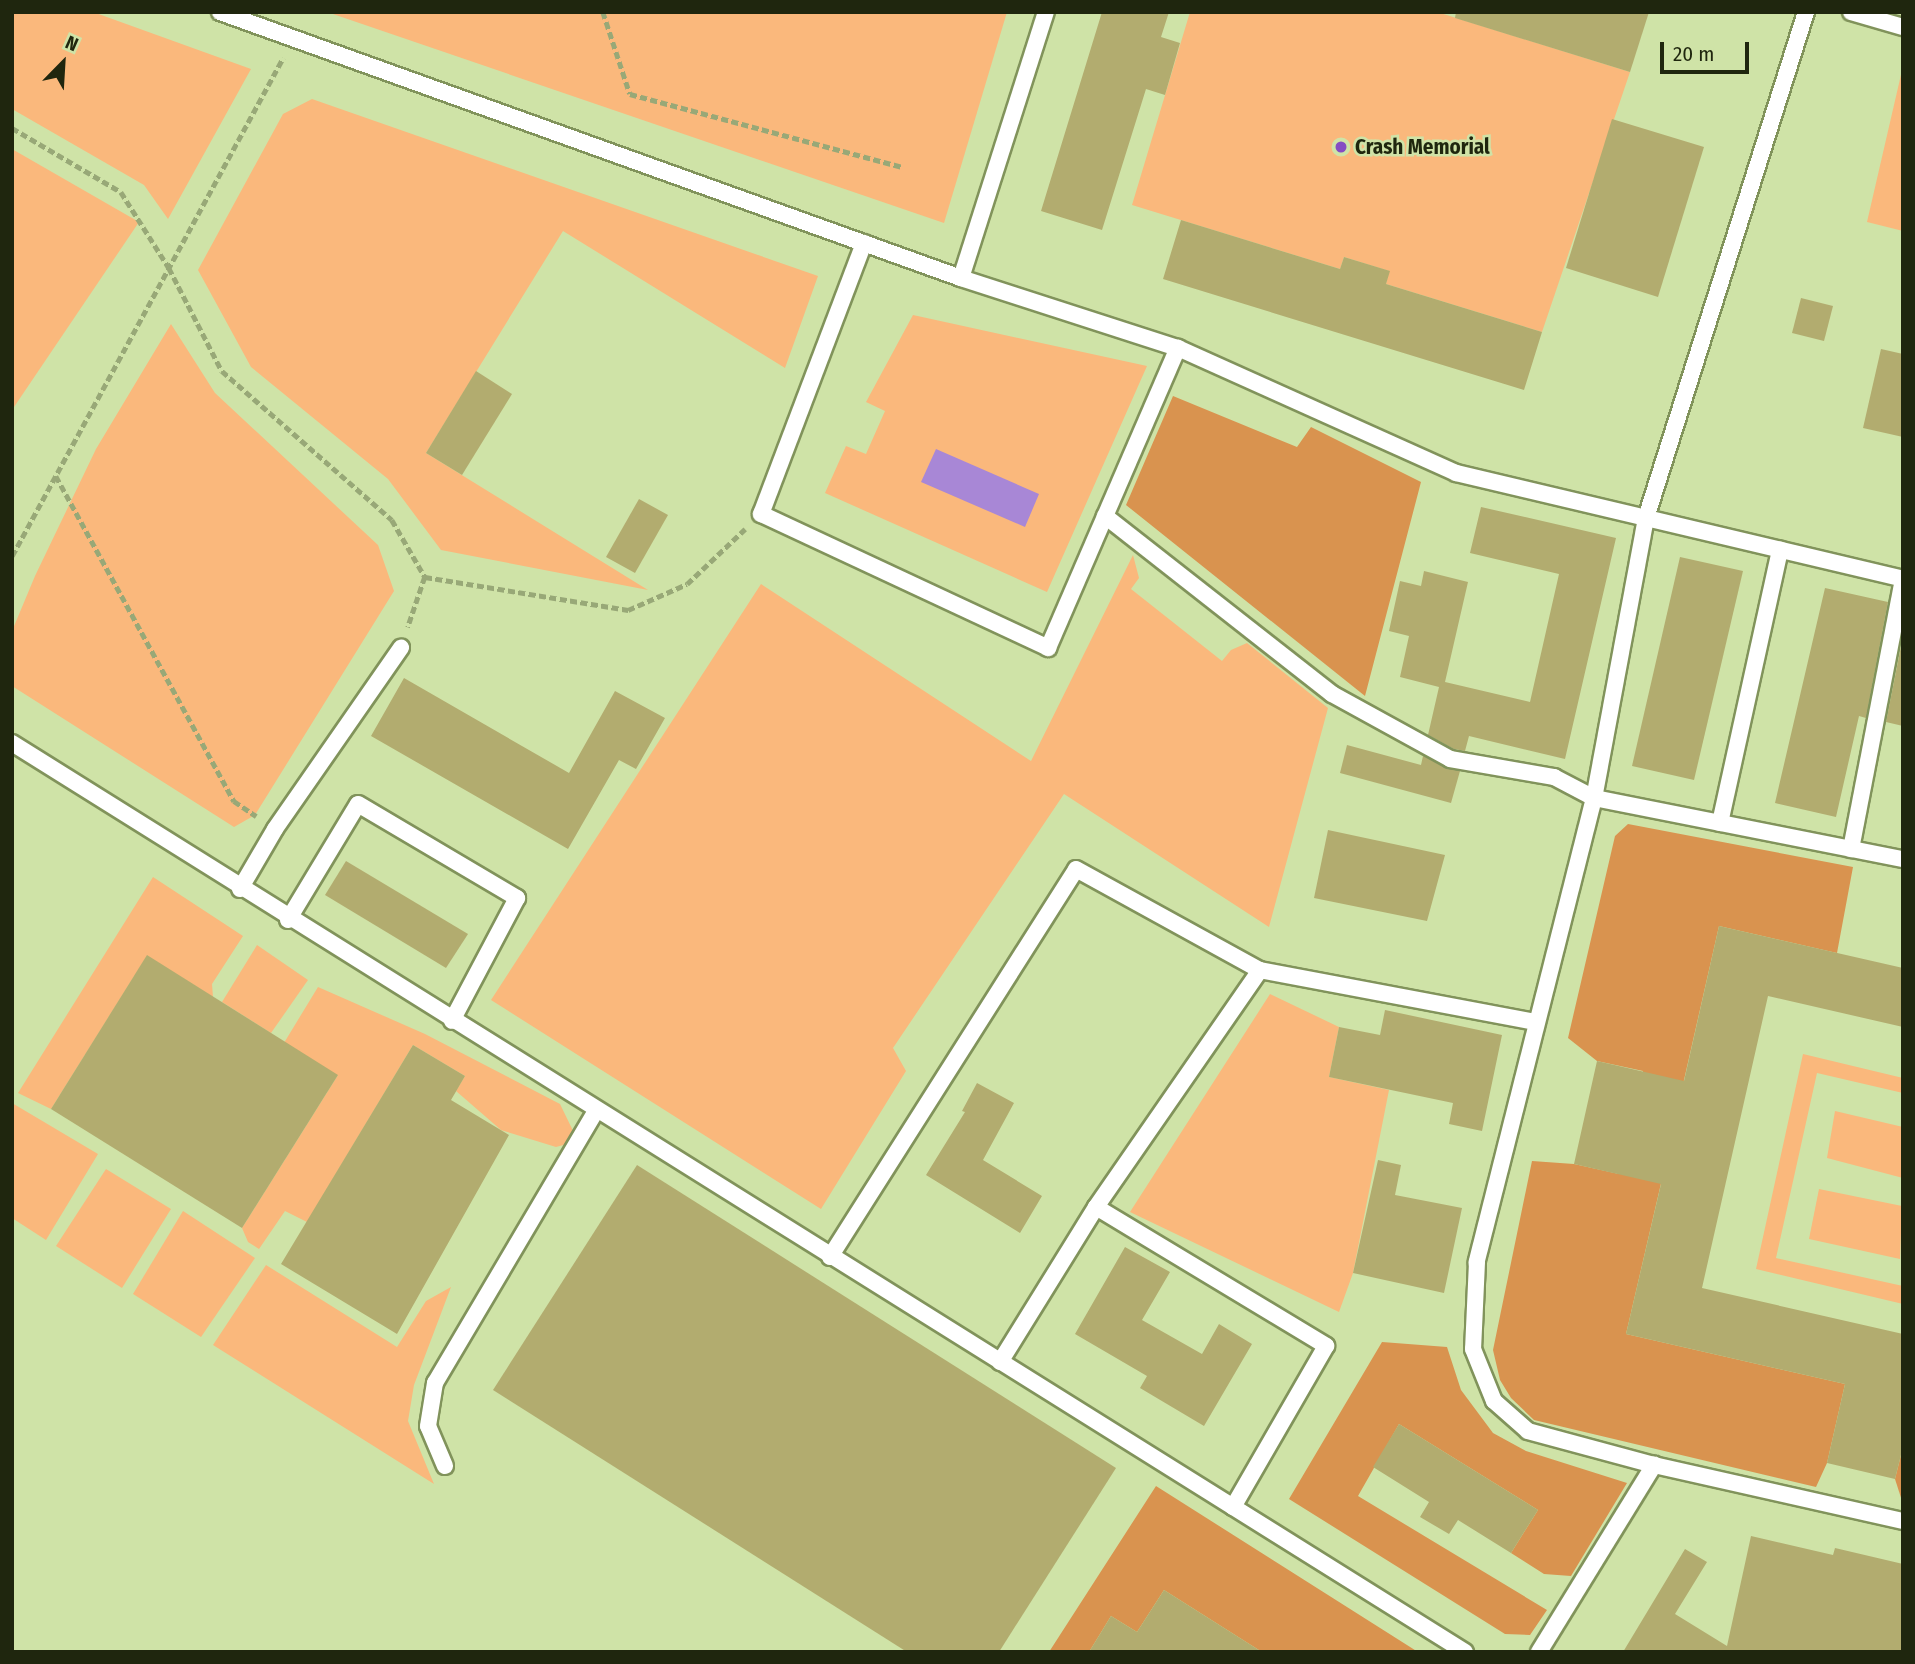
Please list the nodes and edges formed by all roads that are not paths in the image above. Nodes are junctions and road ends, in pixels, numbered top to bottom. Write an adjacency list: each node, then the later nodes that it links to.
1 (220, 12): 6 (lane)
2 (1046, 12): 7 (lane)
3 (1806, 12): 10 (lane)
4 (1851, 12): 5 (lane)
5 (1903, 27)
6 (864, 243): 7 (lane); 9 (lane)
7 (961, 278): 8 (lane)
8 (1178, 348): 9 (lane); 10 (lane)
9 (1105, 516): 14 (lane)
10 (1646, 518): 11 (lane); 14 (lane)
11 (1780, 550): 15 (lane); 16 (lane)
12 (401, 648): 18 (lane)
13 (12, 743): 18 (lane)
14 (1594, 798): 15 (lane); 22 (lane)
15 (1720, 823): 16 (lane)
16 (1851, 849): 17 (lane)
17 (1903, 859)
18 (240, 889): 19 (lane)
19 (288, 920): 21 (lane); 21 (lane)
20 (1260, 970): 22 (lane); 24 (lane); 25 (lane)
21 (453, 1021): 23 (lane)
22 (1536, 1022): 27 (lane)
23 (596, 1111): 25 (lane); 28 (lane)
24 (1096, 1208): 26 (lane); 29 (lane)
25 (830, 1257): 26 (lane)
26 (1000, 1362): 29 (lane)
27 (1654, 1465): 30 (lane); 32 (lane)
28 (445, 1466)
29 (1233, 1507): 31 (lane)
30 (1903, 1521)
31 (1465, 1652)
32 (1539, 1652)

